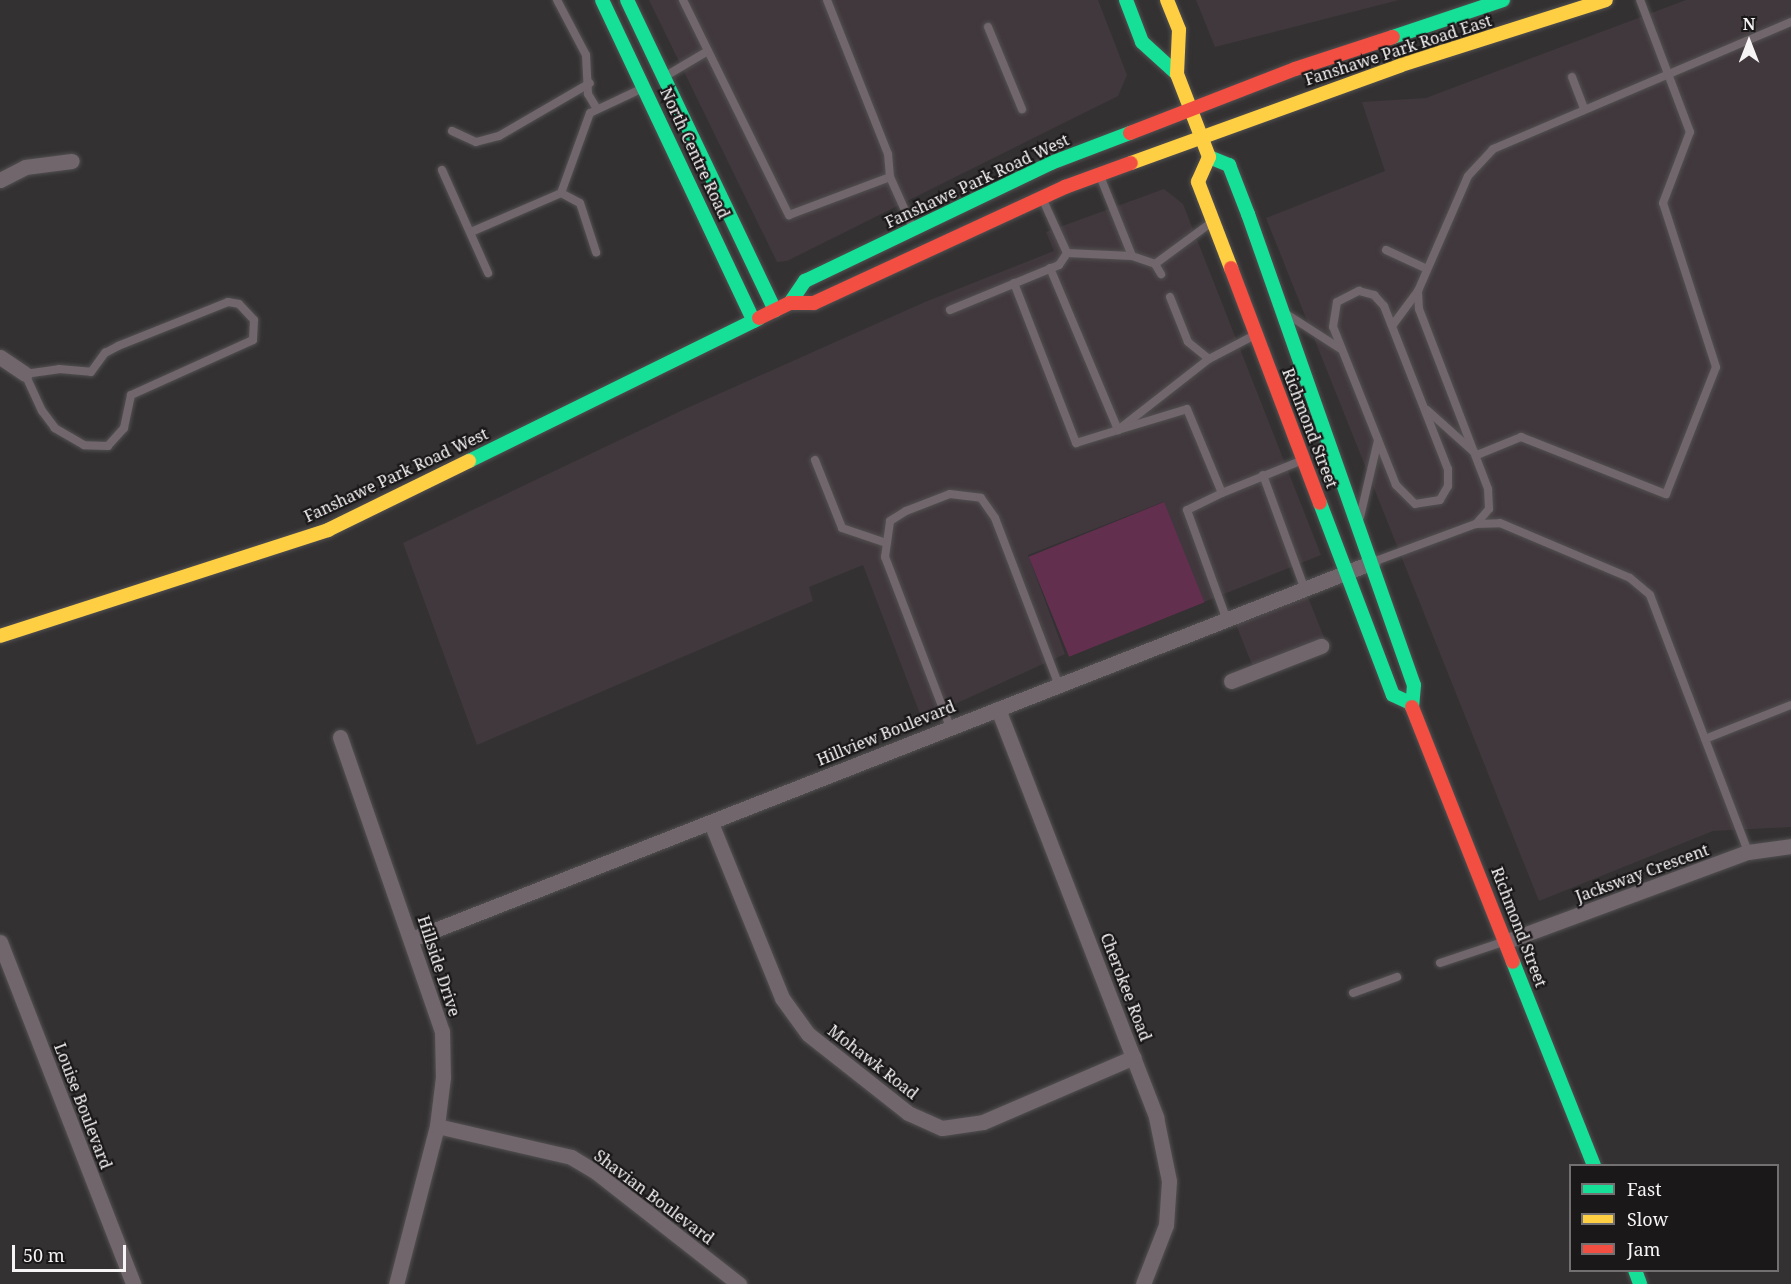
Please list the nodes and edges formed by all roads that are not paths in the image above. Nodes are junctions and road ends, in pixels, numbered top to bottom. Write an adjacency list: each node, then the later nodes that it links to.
1 (557, 0): 18 (lane)
2 (602, 0): 19 (main road, North Centre Road)
3 (627, 0): 16 (main road, North Centre Road)
4 (683, 0): 13 (lane)
5 (827, 0): 30 (lane)
6 (1126, 0): 15 (main road)
7 (1167, 0): 15 (main road)
8 (1503, 0): 20 (main road, Fanshawe Park Road East)
9 (1606, 0): 25 (main road, Fanshawe Park Road East)
10 (1640, 0): 14 (lane)
11 (1791, 22): 14 (lane)
12 (988, 27): 22 (lane)
13 (708, 51): 16 (lane); 30 (lane)
14 (1668, 72): 23 (lane); 63 (lane)
15 (1178, 74): 20 (main road)
16 (666, 75): 19 (lane); 50 (main road, North Centre Road)
17 (1572, 77): 23 (lane)
18 (590, 83): 21 (lane); 24 (lane)
19 (646, 87): 21 (lane); 53 (main road, North Centre Road)
20 (1191, 108): 25 (main road); 35 (main road, Fanshawe Park Road West)
21 (597, 109): 32 (lane)
22 (1022, 109)
23 (1584, 109): 43 (lane)
24 (452, 131)
25 (1203, 137): 26 (main road); 29 (main road, Fanshawe Park Road West)
26 (1209, 157): 34 (main road, Richmond Street); 52 (main road, Richmond Street)
27 (72, 161): 31 (street)
28 (442, 170): 36 (lane)
29 (1099, 175): 33 (main road, Fanshawe Park Road West); 40 (lane)
30 (890, 177): 35 (lane)
31 (0, 180)
32 (561, 193): 36 (lane); 38 (lane)
33 (1042, 196): 39 (lane); 49 (main road, Fanshawe Park Road West)
34 (1214, 221): 41 (lane); 55 (main road, Richmond Street)
35 (914, 229): 49 (main road, Fanshawe Park Road West)
36 (471, 232): 44 (lane)
37 (1386, 250): 43 (lane)
38 (596, 252)
39 (1067, 253): 40 (lane); 42 (lane)
40 (1132, 256): 41 (lane)
41 (1155, 264): 45 (lane)
42 (1050, 268): 46 (lane); 61 (lane)
43 (1427, 269): 47 (lane)
44 (488, 273)
45 (1161, 274)
46 (1014, 283): 51 (lane); 61 (lane)
47 (1418, 291): 54 (lane); 63 (lane)
48 (1170, 297): 58 (lane)
49 (790, 303): 50 (main road, Fanshawe Park Road West)
50 (775, 310): 53 (main road, Fanshawe Park Road West)
51 (950, 310)
52 (1282, 311): 56 (lane); 68 (main road, Richmond Street)
53 (754, 321): 75 (main road, Fanshawe Park Road West)
54 (1392, 326): 56 (lane); 60 (lane)
55 (1256, 334): 58 (lane); 64 (main road, Richmond Street)
56 (1342, 350): 62 (lane)
57 (0, 357): 59 (street)
58 (1209, 359): 61 (lane)
59 (25, 374): 59 (lane)
60 (1424, 407): 62 (lane); 63 (lane)
61 (1118, 430): 67 (lane)
62 (1378, 439): 68 (lane)
63 (1477, 455): 69 (lane)
64 (1304, 459): 66 (lane); 72 (main road, Richmond Street)
65 (815, 460): 70 (lane)
66 (1263, 475): 67 (lane); 73 (lane)
67 (1222, 493): 74 (lane)
68 (1359, 522): 71 (main road, Richmond Street)
69 (1476, 524): 71 (lane); 84 (lane)
70 (886, 543): 78 (lane); 82 (lane)
71 (1373, 562): 72 (street, Hillview Boulevard); 79 (main road, Richmond Street)
72 (1348, 571): 73 (street, Hillview Boulevard); 79 (main road, Richmond Street)
73 (1304, 587): 74 (street, Hillview Boulevard)
74 (1226, 618): 78 (street, Hillview Boulevard)
75 (0, 636)
76 (1321, 646): 77 (street)
77 (1231, 681)
78 (1058, 683): 81 (street, Hillview Boulevard)
79 (1410, 703): 89 (main road, Richmond Street)
80 (1791, 705): 84 (lane)
81 (998, 709): 82 (street, Hillview Boulevard); 94 (street, Cherokee Road)
82 (950, 727): 85 (street, Hillview Boulevard)
83 (340, 737): 88 (street, Hillside Drive)
84 (1705, 739): 87 (lane)
85 (711, 823): 88 (street, Hillview Boulevard); 94 (street, Mohawk Road)
86 (1791, 846): 87 (street, Jacksway Crescent)
87 (1748, 852): 89 (street, Jacksway Crescent)
88 (412, 939): 95 (street, Hillside Drive)
89 (1507, 941): 91 (lane); 96 (main road, Richmond Street)
90 (0, 942): 97 (street, Louise Boulevard)
91 (1440, 963)
92 (1397, 978): 93 (lane)
93 (1353, 993)
94 (1134, 1058): 100 (street, Cherokee Road)
95 (436, 1126): 98 (street, Hillside Drive); 99 (street, Shavian Boulevard)
96 (1593, 1164)
97 (133, 1284)
98 (396, 1284)
99 (739, 1284)
100 (1143, 1284)

